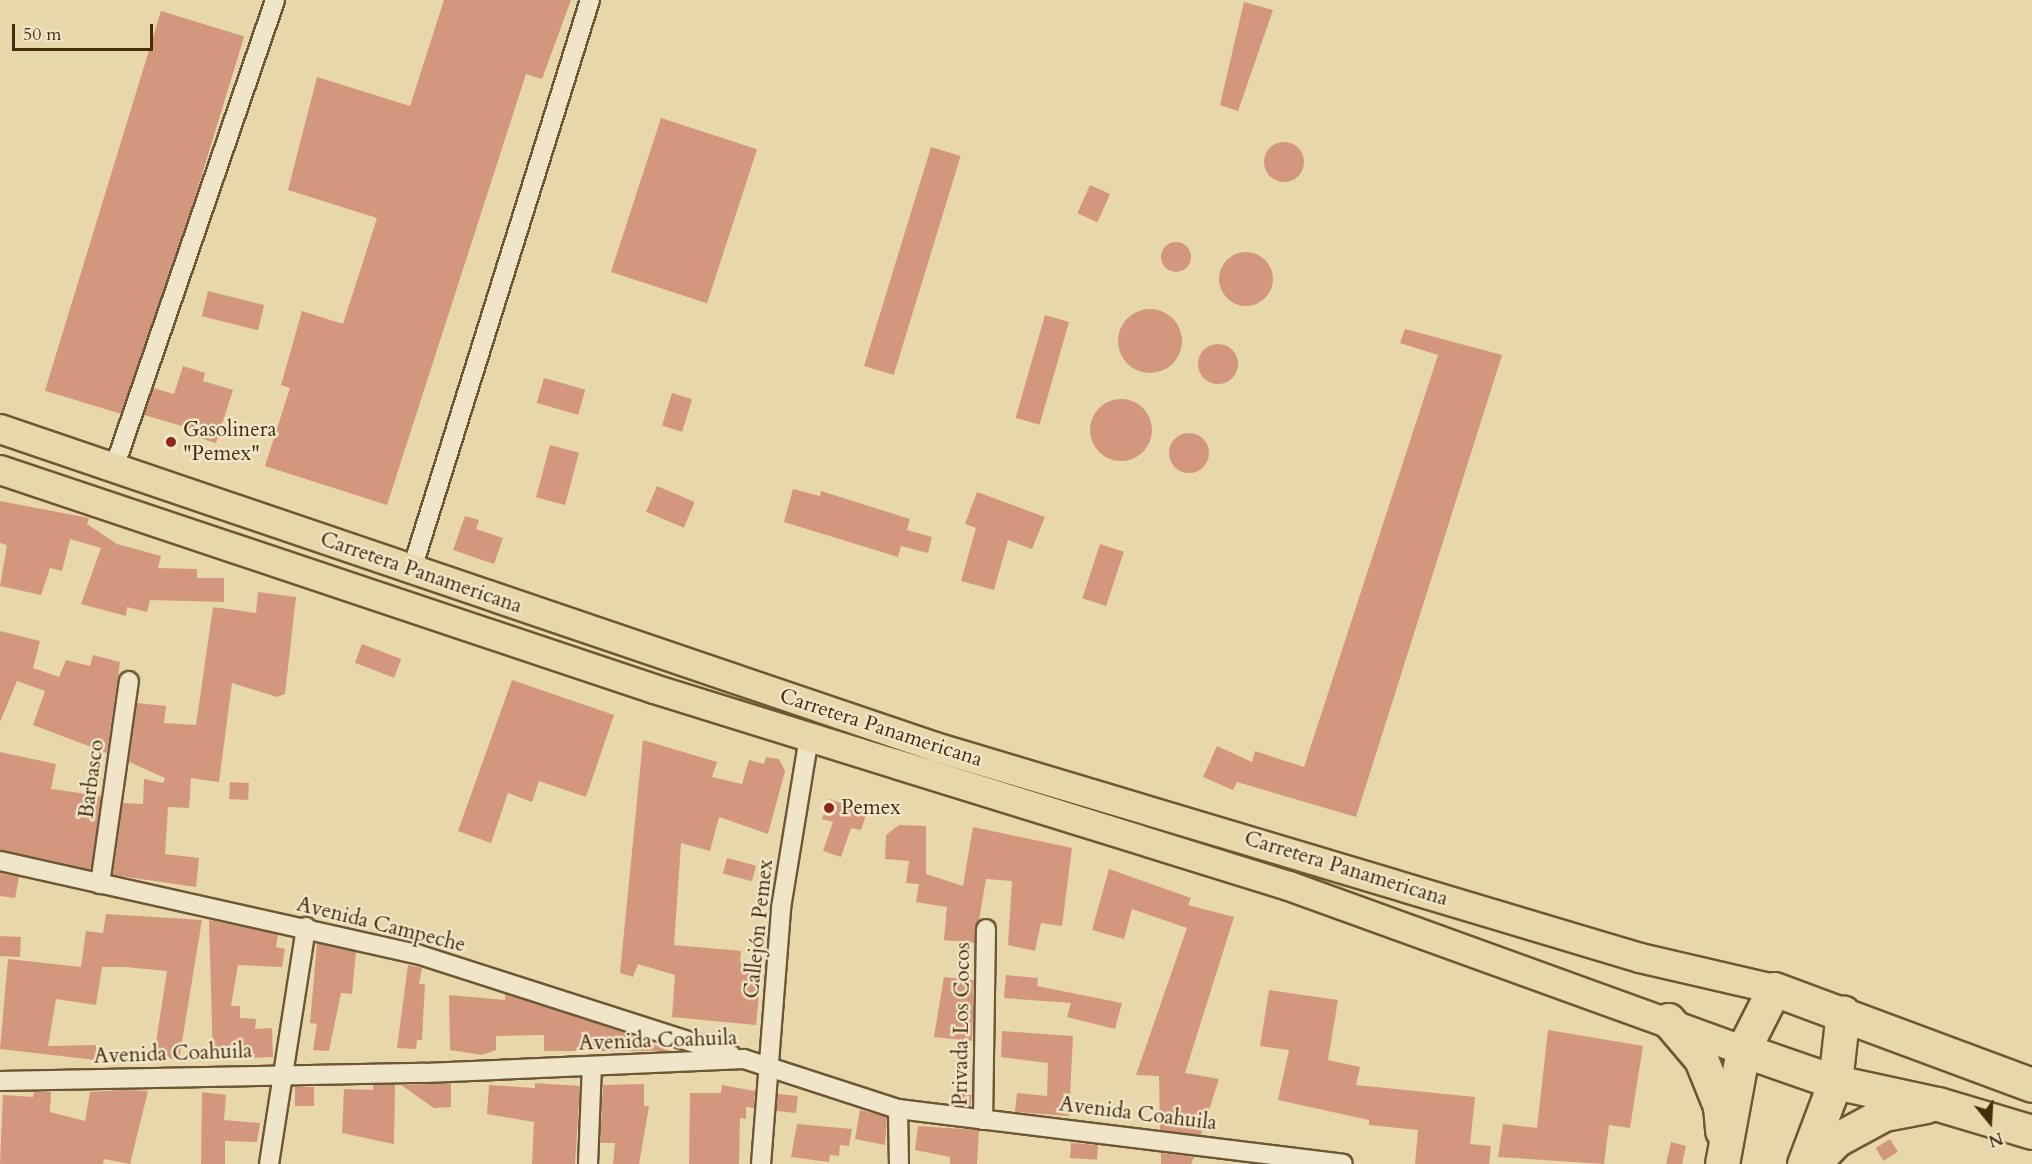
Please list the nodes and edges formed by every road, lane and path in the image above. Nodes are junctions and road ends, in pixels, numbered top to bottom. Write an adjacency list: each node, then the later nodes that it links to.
1 (275, 0): 4 (street)
2 (590, 0): 6 (street)
3 (0, 429): 4 (main road, Carretera Panamericana)
4 (114, 468): 6 (main road, Carretera Panamericana)
5 (0, 470): 8 (main road, Carretera Panamericana)
6 (412, 569): 13 (main road, Carretera Panamericana)
7 (129, 681): 10 (street, Barbasco)
8 (809, 737): 15 (main road, Carretera Panamericana); 19 (street, Callejón Pemex)
9 (0, 861): 10 (street, Avenida Campeche)
10 (100, 884): 11 (street, Avenida Campeche)
11 (306, 927): 17 (street, Avenida Campeche); 20 (street)
12 (986, 929): 26 (street, Privada Los Cocos)
13 (1774, 989): 14 (highway); 16 (highway)
14 (1843, 1012): 22 (highway); 23 (highway)
15 (1668, 1020): 16 (main road, Carretera Panamericana); 28 (highway)
16 (1743, 1050): 22 (highway); 28 (highway)
17 (744, 1059): 18 (street, Avenida Coahuila); 19 (street, Avenida Coahuila)
18 (592, 1066): 20 (street, Avenida Coahuila); 30 (street)
19 (770, 1069): 25 (street, Avenida Coahuila); 31 (street, Callejón Pemex)
20 (284, 1073): 21 (street, Avenida Coahuila); 29 (street)
21 (0, 1081)
22 (1834, 1082): 24 (highway); 34 (highway)
23 (2032, 1085)
24 (1938, 1104): 27 (highway); 35 (highway)
25 (898, 1109): 26 (street, Avenida Coahuila); 32 (street)
26 (983, 1120): 33 (street, Avenida Coahuila)
27 (2032, 1132)
28 (1723, 1160)
29 (268, 1164)
30 (588, 1164)
31 (761, 1164)
32 (899, 1164)
33 (1342, 1164)
34 (1804, 1164)
35 (1813, 1164)

